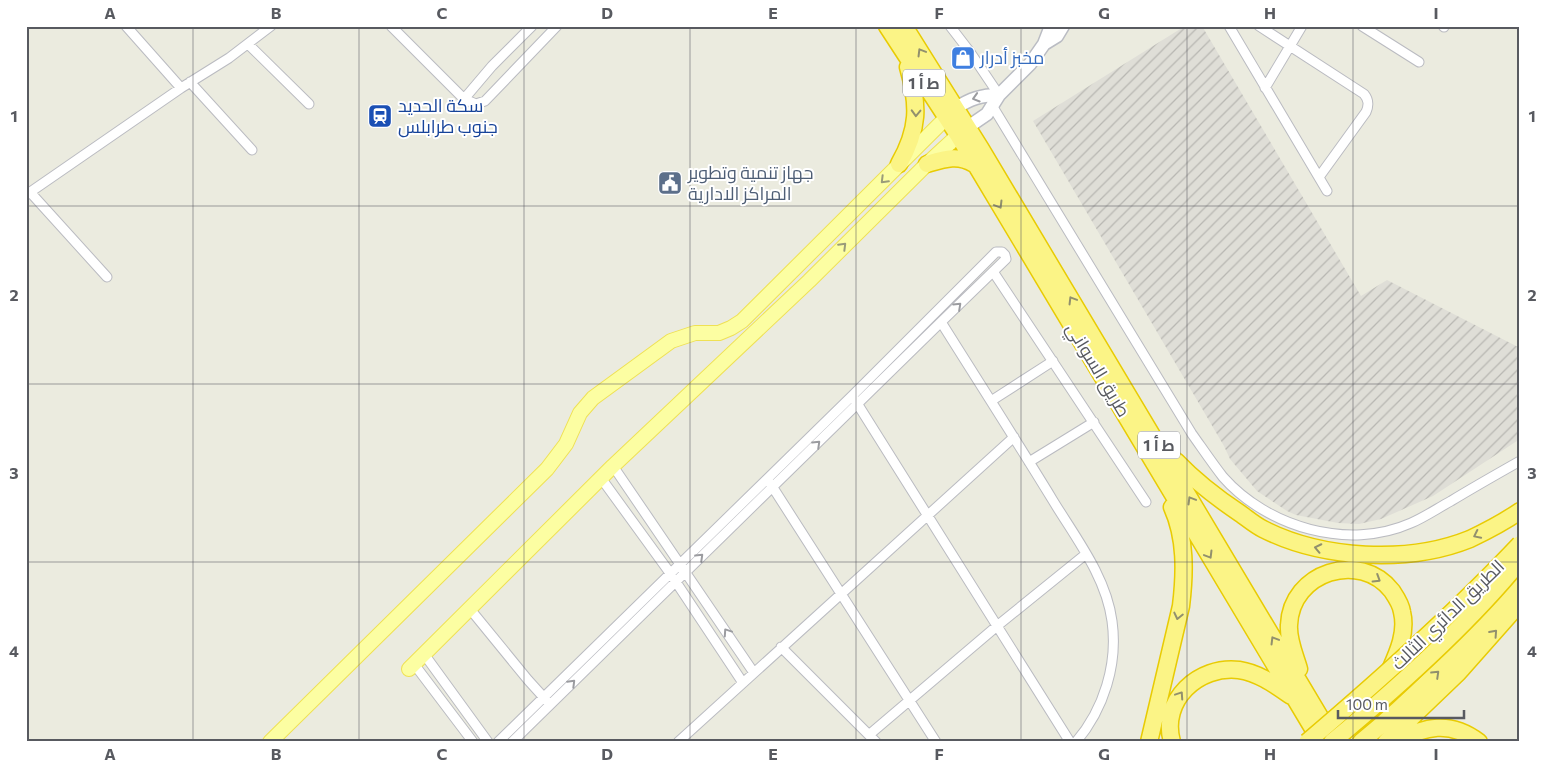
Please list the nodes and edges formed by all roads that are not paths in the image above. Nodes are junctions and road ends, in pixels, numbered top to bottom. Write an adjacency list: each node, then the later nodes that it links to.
1 (126, 26): 23 (street)
2 (271, 26): 17 (street)
3 (391, 26): 25 (street)
4 (532, 26): 25 (street)
5 (557, 26): 25 (street)
6 (888, 26): 20 (highway, طريق السواني / ط أ 1)
7 (904, 26): 28 (highway, طريق السواني / ط أ 1, one-way to 7)
8 (950, 26): 26 (street)
9 (1051, 26): 18 (main road)
10 (1063, 26): 18 (main road)
11 (1229, 26): 24 (street)
12 (1259, 26): 19 (street)
13 (1302, 26): 19 (street)
14 (1362, 26): 16 (street)
15 (1382, 26): 16 (street)
16 (1376, 36): 21 (street)
17 (248, 44): 22 (street); 27 (street)
18 (1044, 44): 26 (main road)
19 (1290, 46): 24 (street); 34 (street)
20 (902, 48): 28 (highway, طريق السواني / ط أ 1); 31 (highway, one-way to 31)
21 (1419, 62)
22 (190, 82): 23 (street); 30 (street)
23 (181, 88): 36 (street)
24 (1265, 88): 34 (street)
25 (464, 99)
26 (996, 101): 28 (main road, one-way to 28); 29 (main road); 49 (street)
27 (309, 104)
28 (951, 113): 29 (highway, طريق السواني / ط أ 1); 31 (main road)
29 (963, 131): 32 (main road); 33 (highway, طريق السواني / ط أ 1); 48 (highway, طريق السواني / ط أ 1, one-way to 29)
30 (252, 150)
31 (899, 164): 37 (main road, one-way to 37)
32 (927, 164): 33 (highway); 40 (main road, one-way to 32)
33 (974, 164): 48 (highway, طريق السواني / ط أ 1, one-way to 48)
34 (1319, 178): 35 (street)
35 (1327, 191)
36 (28, 194): 39 (street)
37 (798, 267): 40 (main road); 78 (main road)
38 (994, 273): 41 (street, one-way to 38); 42 (street); 43 (street)
39 (107, 277)
40 (808, 281): 51 (main road)
41 (941, 322): 44 (street); 45 (street)
42 (1053, 361): 44 (street); 46 (street)
43 (853, 395): 45 (street); 53 (street)
44 (991, 401): 47 (street)
45 (858, 404): 54 (street, one-way to 45); 57 (street)
46 (1094, 422): 50 (street); 55 (street)
47 (1014, 437): 50 (street); 57 (street)
48 (1153, 449): 56 (highway, one-way to 48); 74 (highway, طريق السواني / ط أ 1); 88 (highway, one-way to 88)
49 (1520, 461)
50 (1030, 462): 59 (street)
51 (613, 466): 52 (main road); 61 (street)
52 (601, 478): 62 (street); 66 (main road)
53 (768, 479): 54 (street); 61 (street)
54 (773, 487): 61 (street, one-way to 54); 64 (street)
55 (1146, 502)
56 (1520, 511)
57 (928, 515): 64 (street); 67 (street)
58 (1520, 544): 72 (highway, الطريق الدائري الثالث, bridge)
59 (1086, 554): 67 (street); 87 (street)
60 (1520, 561): 92 (highway, الطريق الدائري الثالث, bridge)
61 (683, 567): 62 (street); 71 (street, one-way to 61)
62 (673, 577): 73 (street); 76 (street)
63 (1520, 585): 93 (highway, الطريق الدائري الثالث, one-way to 63)
64 (841, 594): 68 (street); 75 (street)
65 (1520, 603): 94 (highway, one-way to 65)
66 (470, 609): 69 (main road); 76 (street)
67 (997, 626): 75 (street); 86 (street)
68 (781, 647): 71 (street); 77 (street)
69 (424, 654): 70 (main road); 80 (street)
70 (411, 666): 79 (street)
71 (754, 673): 73 (street)
72 (1388, 673): 74 (highway, one-way to 72); 90 (highway, الطريق الدائري الثالث, bridge)
73 (743, 683): 83 (street)
74 (1300, 695): 89 (highway, one-way to 74); 91 (highway, طريق السواني / ط أ 1); 92 (highway, طريق السواني / ط أ 1)
75 (909, 700): 77 (street); 85 (street)
76 (547, 701): 81 (street); 82 (street)
77 (870, 734): 84 (street)
78 (270, 742)
79 (473, 742)
80 (488, 742)
81 (498, 742)
82 (512, 742)
83 (678, 742)
84 (876, 742)
85 (936, 742)
86 (1070, 742)
87 (1076, 742)
88 (1149, 742)
89 (1172, 742)
90 (1307, 742)
91 (1321, 742)
92 (1333, 742)
93 (1361, 742)
94 (1386, 742)
95 (1395, 742): 96 (highway)
96 (1480, 742)

